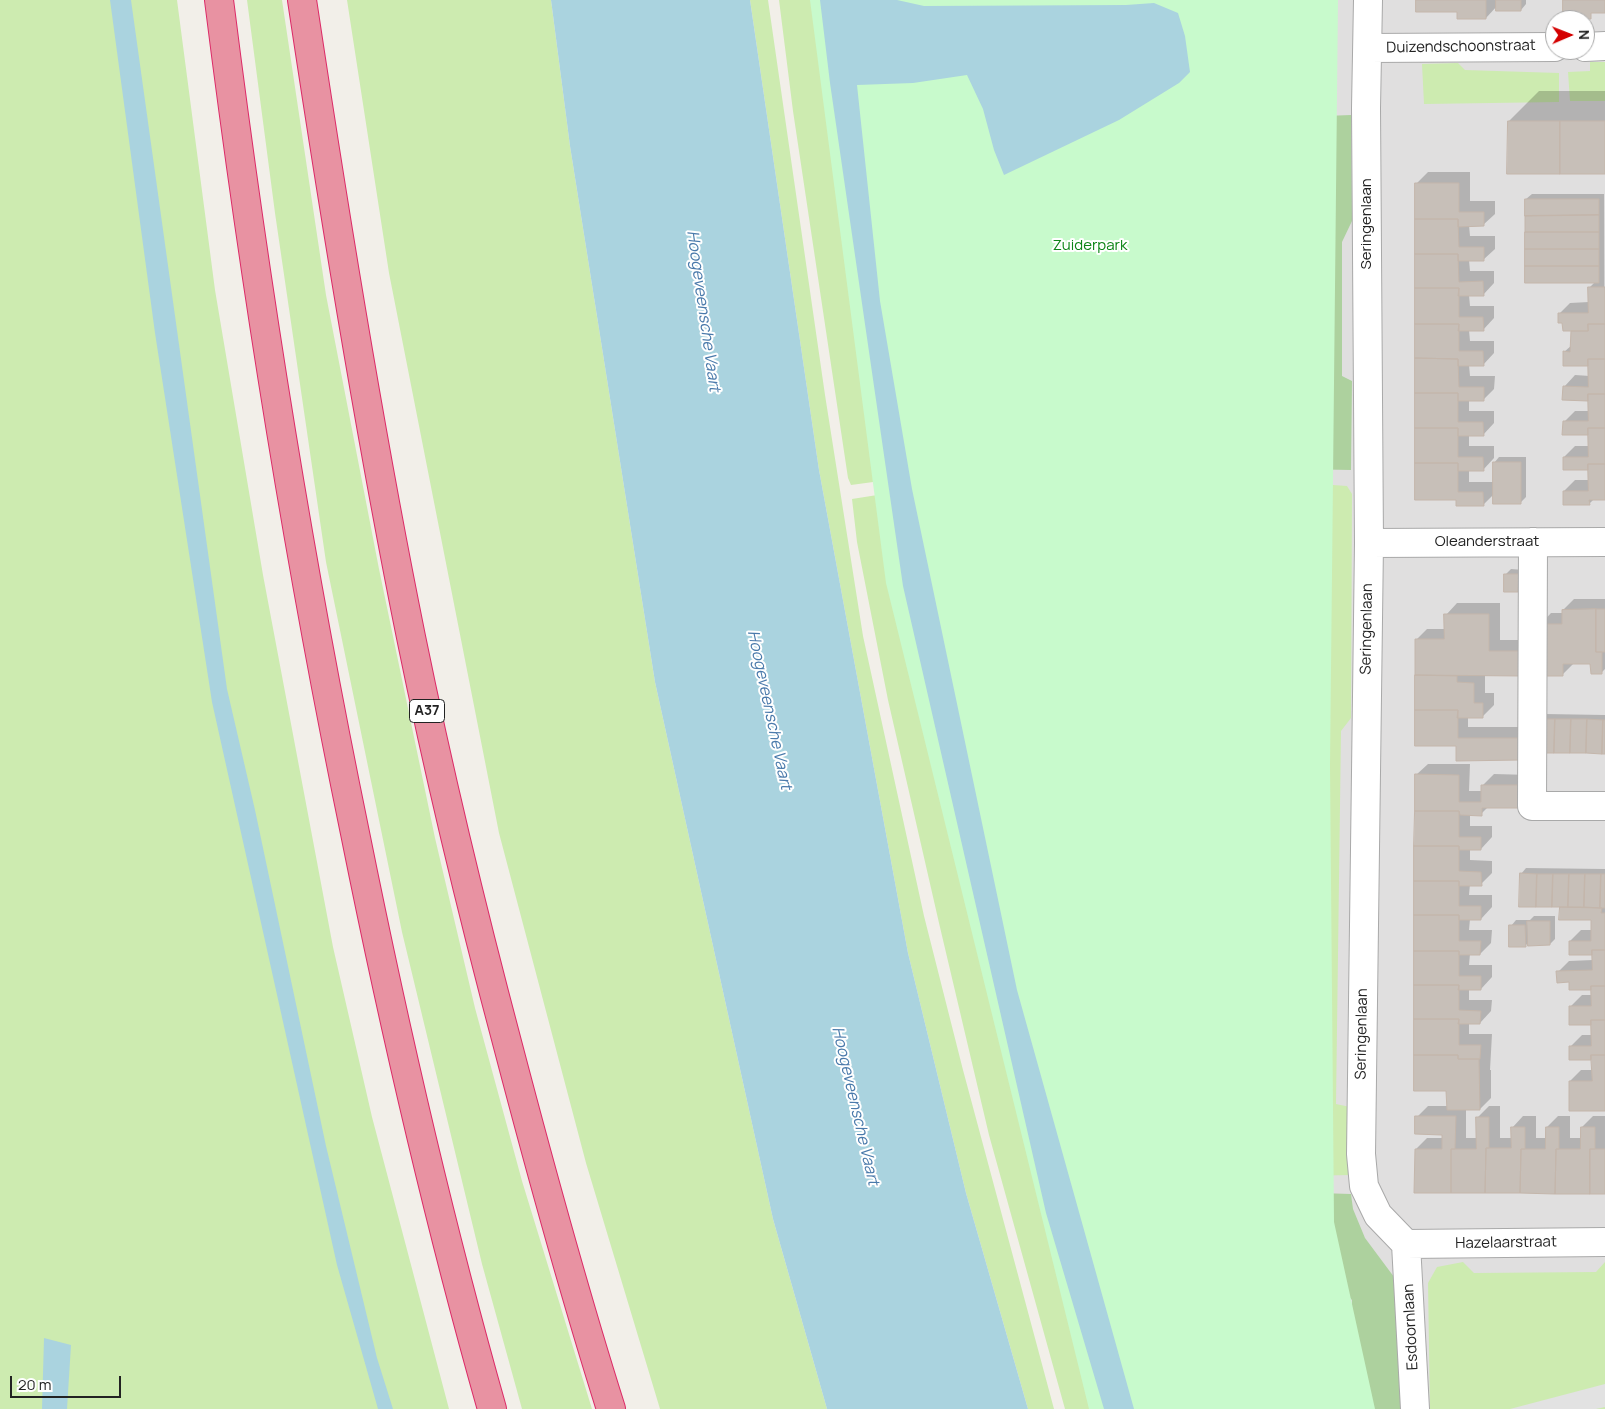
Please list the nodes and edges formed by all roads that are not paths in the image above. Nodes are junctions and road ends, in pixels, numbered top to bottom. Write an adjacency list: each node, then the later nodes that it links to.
1 (218, 0): 12 (highway)
2 (302, 0): 13 (highway, A37)
3 (1368, 0): 5 (street, Seringenlaan)
4 (1545, 47): 5 (street, Duizendschoonstraat)
5 (1368, 48): 8 (street, Seringenlaan)
6 (1533, 542): 7 (street, Oleanderstraat); 8 (street, Oleanderstraat); 9 (street)
7 (1605, 542)
8 (1368, 543): 11 (street, Seringenlaan)
9 (1605, 806)
10 (1605, 1242): 11 (street, Hazelaarstraat)
11 (1406, 1244): 14 (street, Esdoornlaan)
12 (492, 1409)
13 (611, 1409)
14 (1415, 1409)

